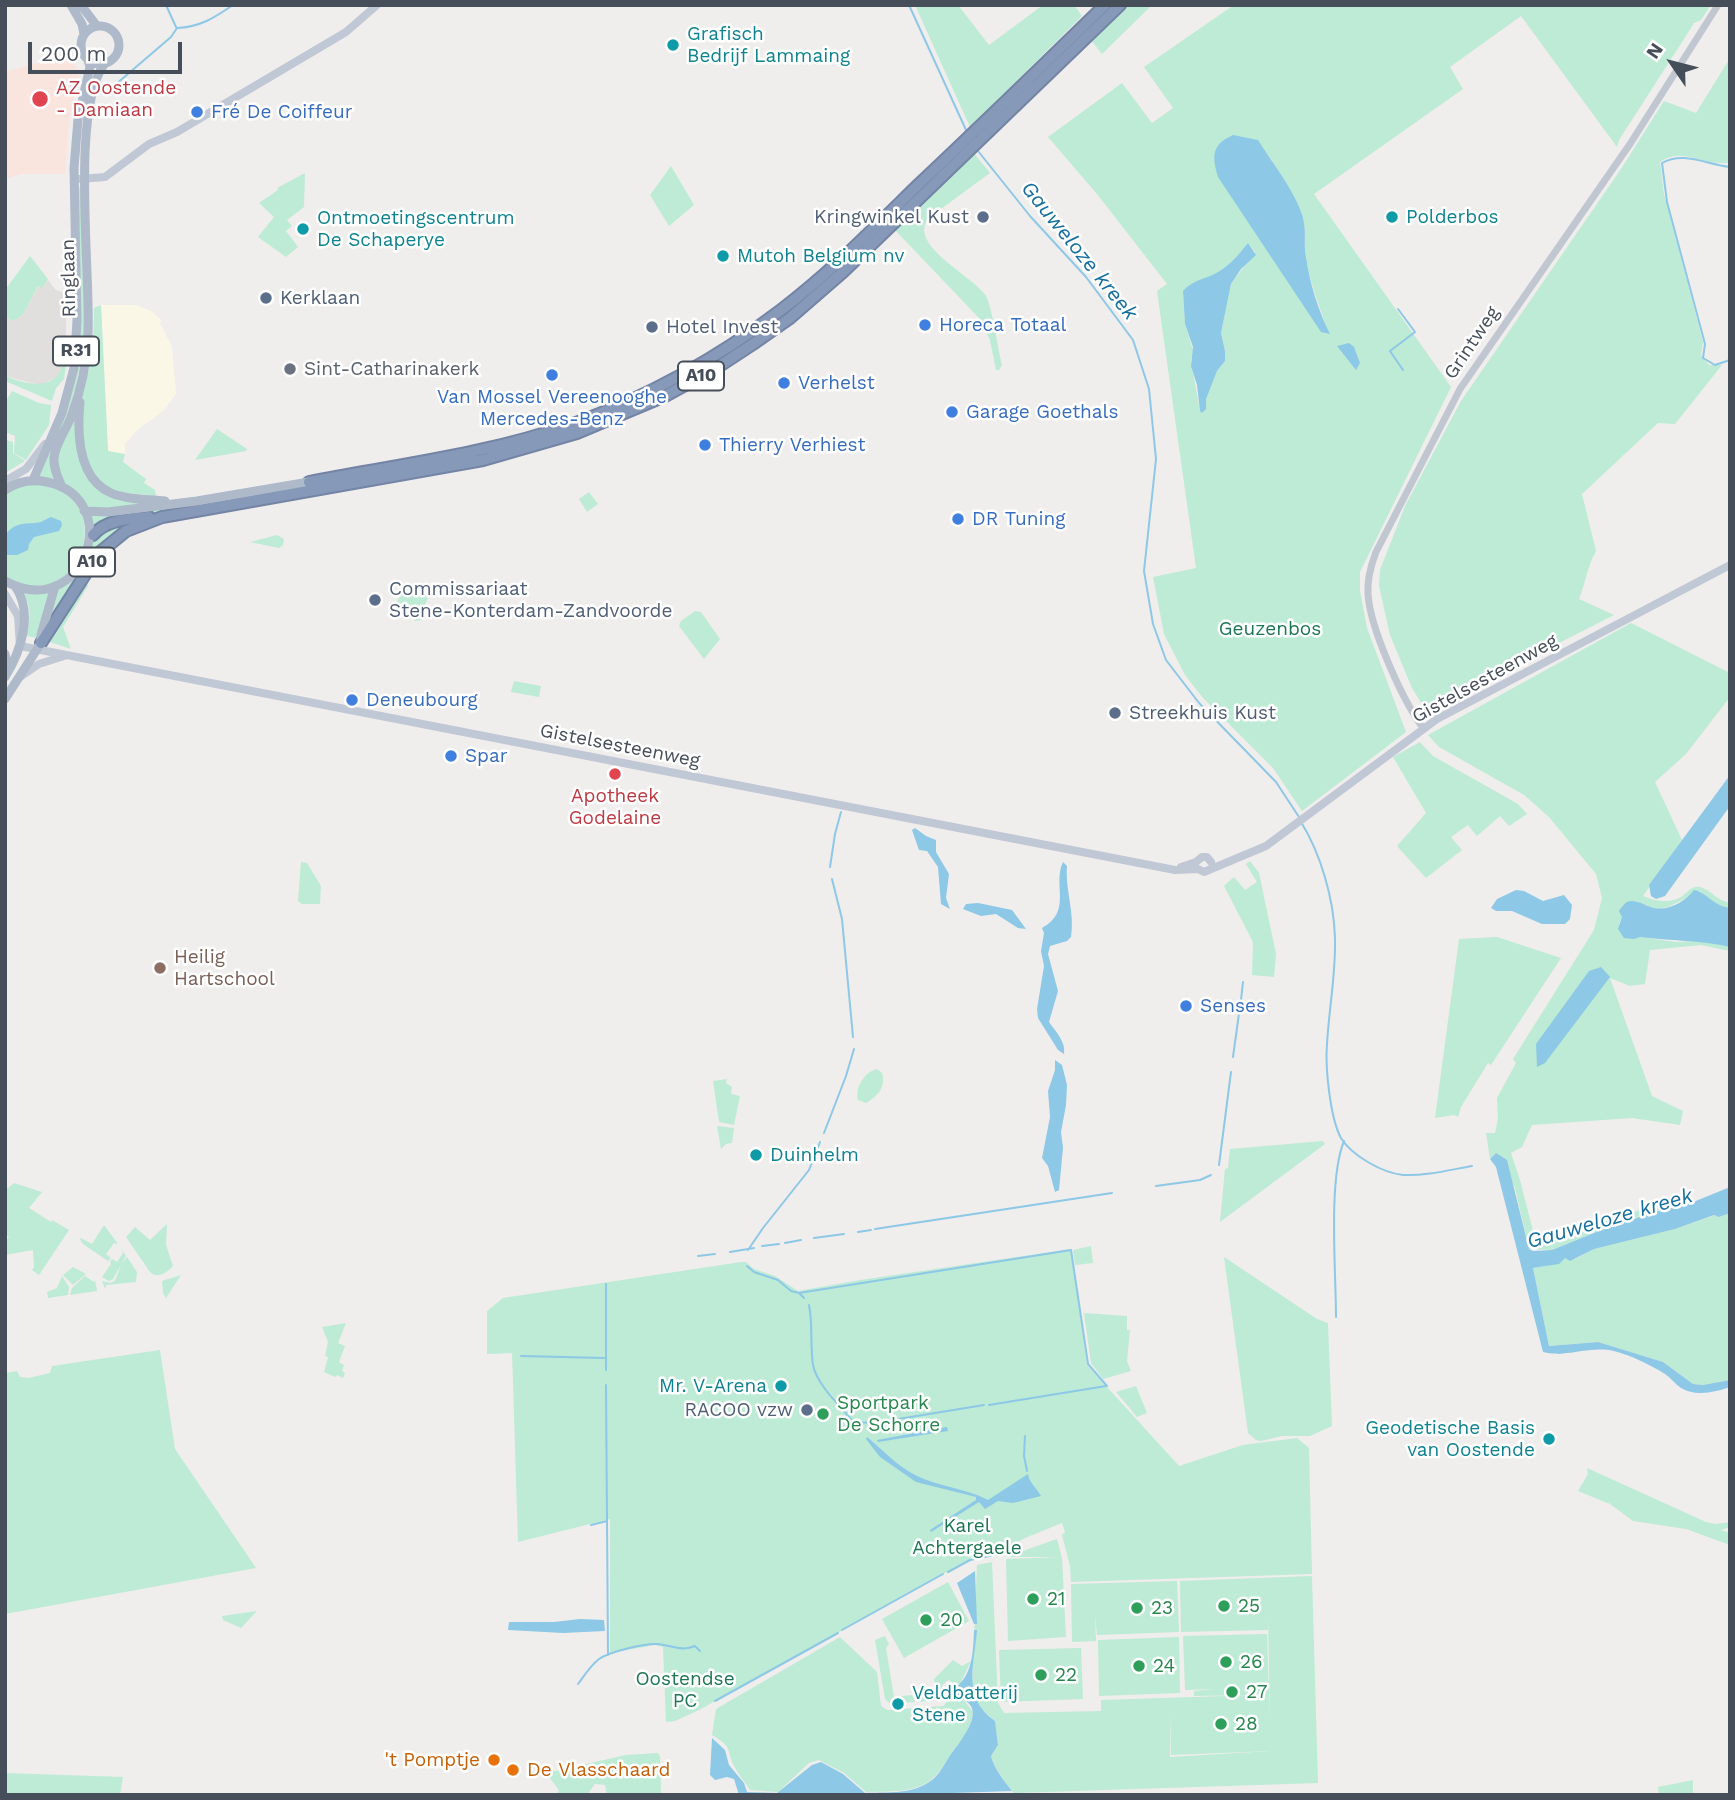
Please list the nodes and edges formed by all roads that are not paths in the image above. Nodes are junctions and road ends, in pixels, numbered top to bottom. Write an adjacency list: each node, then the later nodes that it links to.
1 (71, 5): 8 (main road, R31)
2 (81, 5): 7 (main road, R31)
3 (377, 5): 12 (main road)
4 (1105, 5): 17 (highway, A10)
5 (1120, 5): 22 (highway, A10)
6 (1718, 5): 36 (street, Grintweg)
7 (96, 25): 8 (main road); 10 (main road, R31)
8 (84, 34): 9 (main road, R31)
9 (88, 61): 10 (main road); 11 (main road, Ringlaan / R31)
10 (105, 63): 12 (main road, Ringlaan / R31)
11 (74, 179): 12 (main road); 14 (main road, Ringlaan / R31)
12 (85, 179): 13 (main road, Ringlaan / R31)
13 (82, 383): 18 (main road, Ringlaan / R31); 20 (main road, A10)
14 (58, 424): 15 (main road, Ringlaan / R31); 16 (main road)
15 (33, 480): 18 (main road); 19 (main road)
16 (5, 481)
17 (309, 482): 20 (main road, A10)
18 (62, 487): 21 (main road, R31)
19 (5, 489)
20 (180, 502): 21 (main road, A10)
21 (84, 511): 23 (main road)
22 (162, 517): 23 (highway, A10); 30 (highway, A10)
23 (91, 539): 27 (main road)
24 (1730, 565): 36 (main road, Gistelsesteenweg)
25 (5, 581): 26 (main road)
26 (15, 586): 27 (main road); 29 (main road)
27 (55, 586): 30 (main road)
28 (5, 594): 29 (main road)
29 (20, 646): 30 (main road); 33 (main road)
30 (39, 646): 32 (main road, Gistelsesteenweg); 34 (main road)
31 (5, 654): 33 (main road)
32 (67, 655): 34 (main road); 37 (main road, Gistelsesteenweg)
33 (7, 674)
34 (20, 677): 35 (main road)
35 (5, 699)
36 (1424, 729): 38 (main road, Gistelsesteenweg)
37 (1197, 865): 38 (main road); 38 (main road)
38 (1210, 865)

